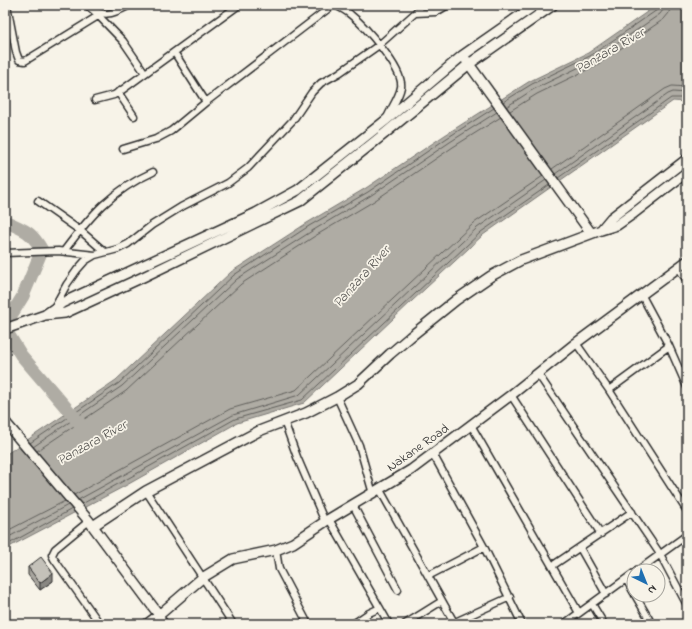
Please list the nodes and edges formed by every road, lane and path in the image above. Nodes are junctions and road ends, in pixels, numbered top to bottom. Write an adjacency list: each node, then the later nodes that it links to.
1 (7, 5): 12 (street)
2 (86, 5): 10 (street)
3 (130, 5): 10 (street)
4 (239, 5): 14 (street)
5 (334, 5): 13 (street); 20 (street)
6 (422, 5): 11 (street)
7 (448, 5): 11 (street)
8 (535, 5): 15 (street)
9 (553, 5): 16 (street)
10 (93, 10): 12 (street)
11 (415, 13): 13 (street)
12 (98, 16): 17 (street)
13 (379, 45): 22 (street); 33 (street)
14 (174, 52): 17 (street); 20 (street)
15 (462, 56): 16 (street); 22 (street)
16 (471, 66): 23 (street); 31 (street)
17 (145, 73): 18 (street)
18 (118, 92): 19 (street); 21 (street)
19 (95, 100)
20 (206, 102): 24 (street)
21 (134, 116)
22 (385, 121): 23 (street); 40 (street)
23 (391, 129): 41 (street)
24 (123, 149)
25 (687, 159): 29 (street)
26 (153, 172): 30 (street)
27 (687, 172): 29 (street)
28 (38, 202): 30 (street)
29 (601, 230): 31 (street)
30 (80, 231): 32 (street); 33 (street)
31 (591, 233): 49 (street)
32 (61, 251): 34 (street); 35 (street)
33 (105, 252): 35 (street)
34 (5, 253)
35 (95, 255): 40 (street)
36 (687, 261): 37 (street, Nakane Road)
37 (678, 267): 38 (street); 39 (street, Nakane Road)
38 (687, 281)
39 (641, 294): 43 (street, Nakane Road); 44 (street)
40 (54, 308): 41 (street)
41 (45, 315): 42 (street)
42 (5, 329)
43 (576, 343): 45 (street, Nakane Road); 47 (street)
44 (669, 346): 46 (street); 47 (street)
45 (538, 374): 48 (street, Nakane Road); 58 (street)
46 (687, 387)
47 (609, 390): 57 (street)
48 (511, 395): 52 (street, Nakane Road); 61 (street)
49 (336, 397): 50 (street); 55 (street)
50 (284, 421): 54 (street); 60 (street)
51 (5, 422): 59 (street)
52 (471, 425): 53 (street, Nakane Road); 68 (street)
53 (433, 454): 55 (street, Nakane Road); 63 (street)
54 (146, 491): 59 (street); 70 (street)
55 (376, 492): 56 (street, Nakane Road); 69 (street)
56 (353, 505): 60 (street, Nakane Road); 72 (street)
57 (687, 511)
58 (632, 512): 61 (street); 66 (street)
59 (89, 520): 81 (street); 83 (street)
60 (327, 521): 65 (street, Nakane Road); 79 (street)
61 (601, 534): 64 (street)
62 (687, 535): 66 (street)
63 (484, 547): 69 (street); 74 (street)
64 (580, 548): 68 (street); 73 (street)
65 (276, 550): 70 (street, Nakane Road); 87 (street)
66 (660, 554): 67 (street); 78 (street)
67 (648, 563)
68 (552, 566): 80 (street)
69 (428, 576): 75 (street)
70 (202, 578): 81 (street, Nakane Road); 86 (street)
71 (626, 579): 73 (street)
72 (398, 590)
73 (606, 594): 77 (street)
74 (510, 597): 82 (street); 91 (street)
75 (442, 600): 82 (street); 90 (street)
76 (640, 603): 94 (street)
77 (592, 604): 80 (street); 93 (street)
78 (687, 605)
79 (380, 608): 88 (street); 89 (street)
80 (579, 613): 92 (street)
81 (159, 615): 84 (street, Nakane Road); 85 (street)
82 (455, 623)
83 (100, 624)
84 (147, 624)
85 (165, 624)
86 (233, 624)
87 (308, 624)
88 (352, 624)
89 (389, 624)
90 (405, 624)
91 (522, 624)
92 (564, 624)
93 (604, 624)
94 (652, 624)

